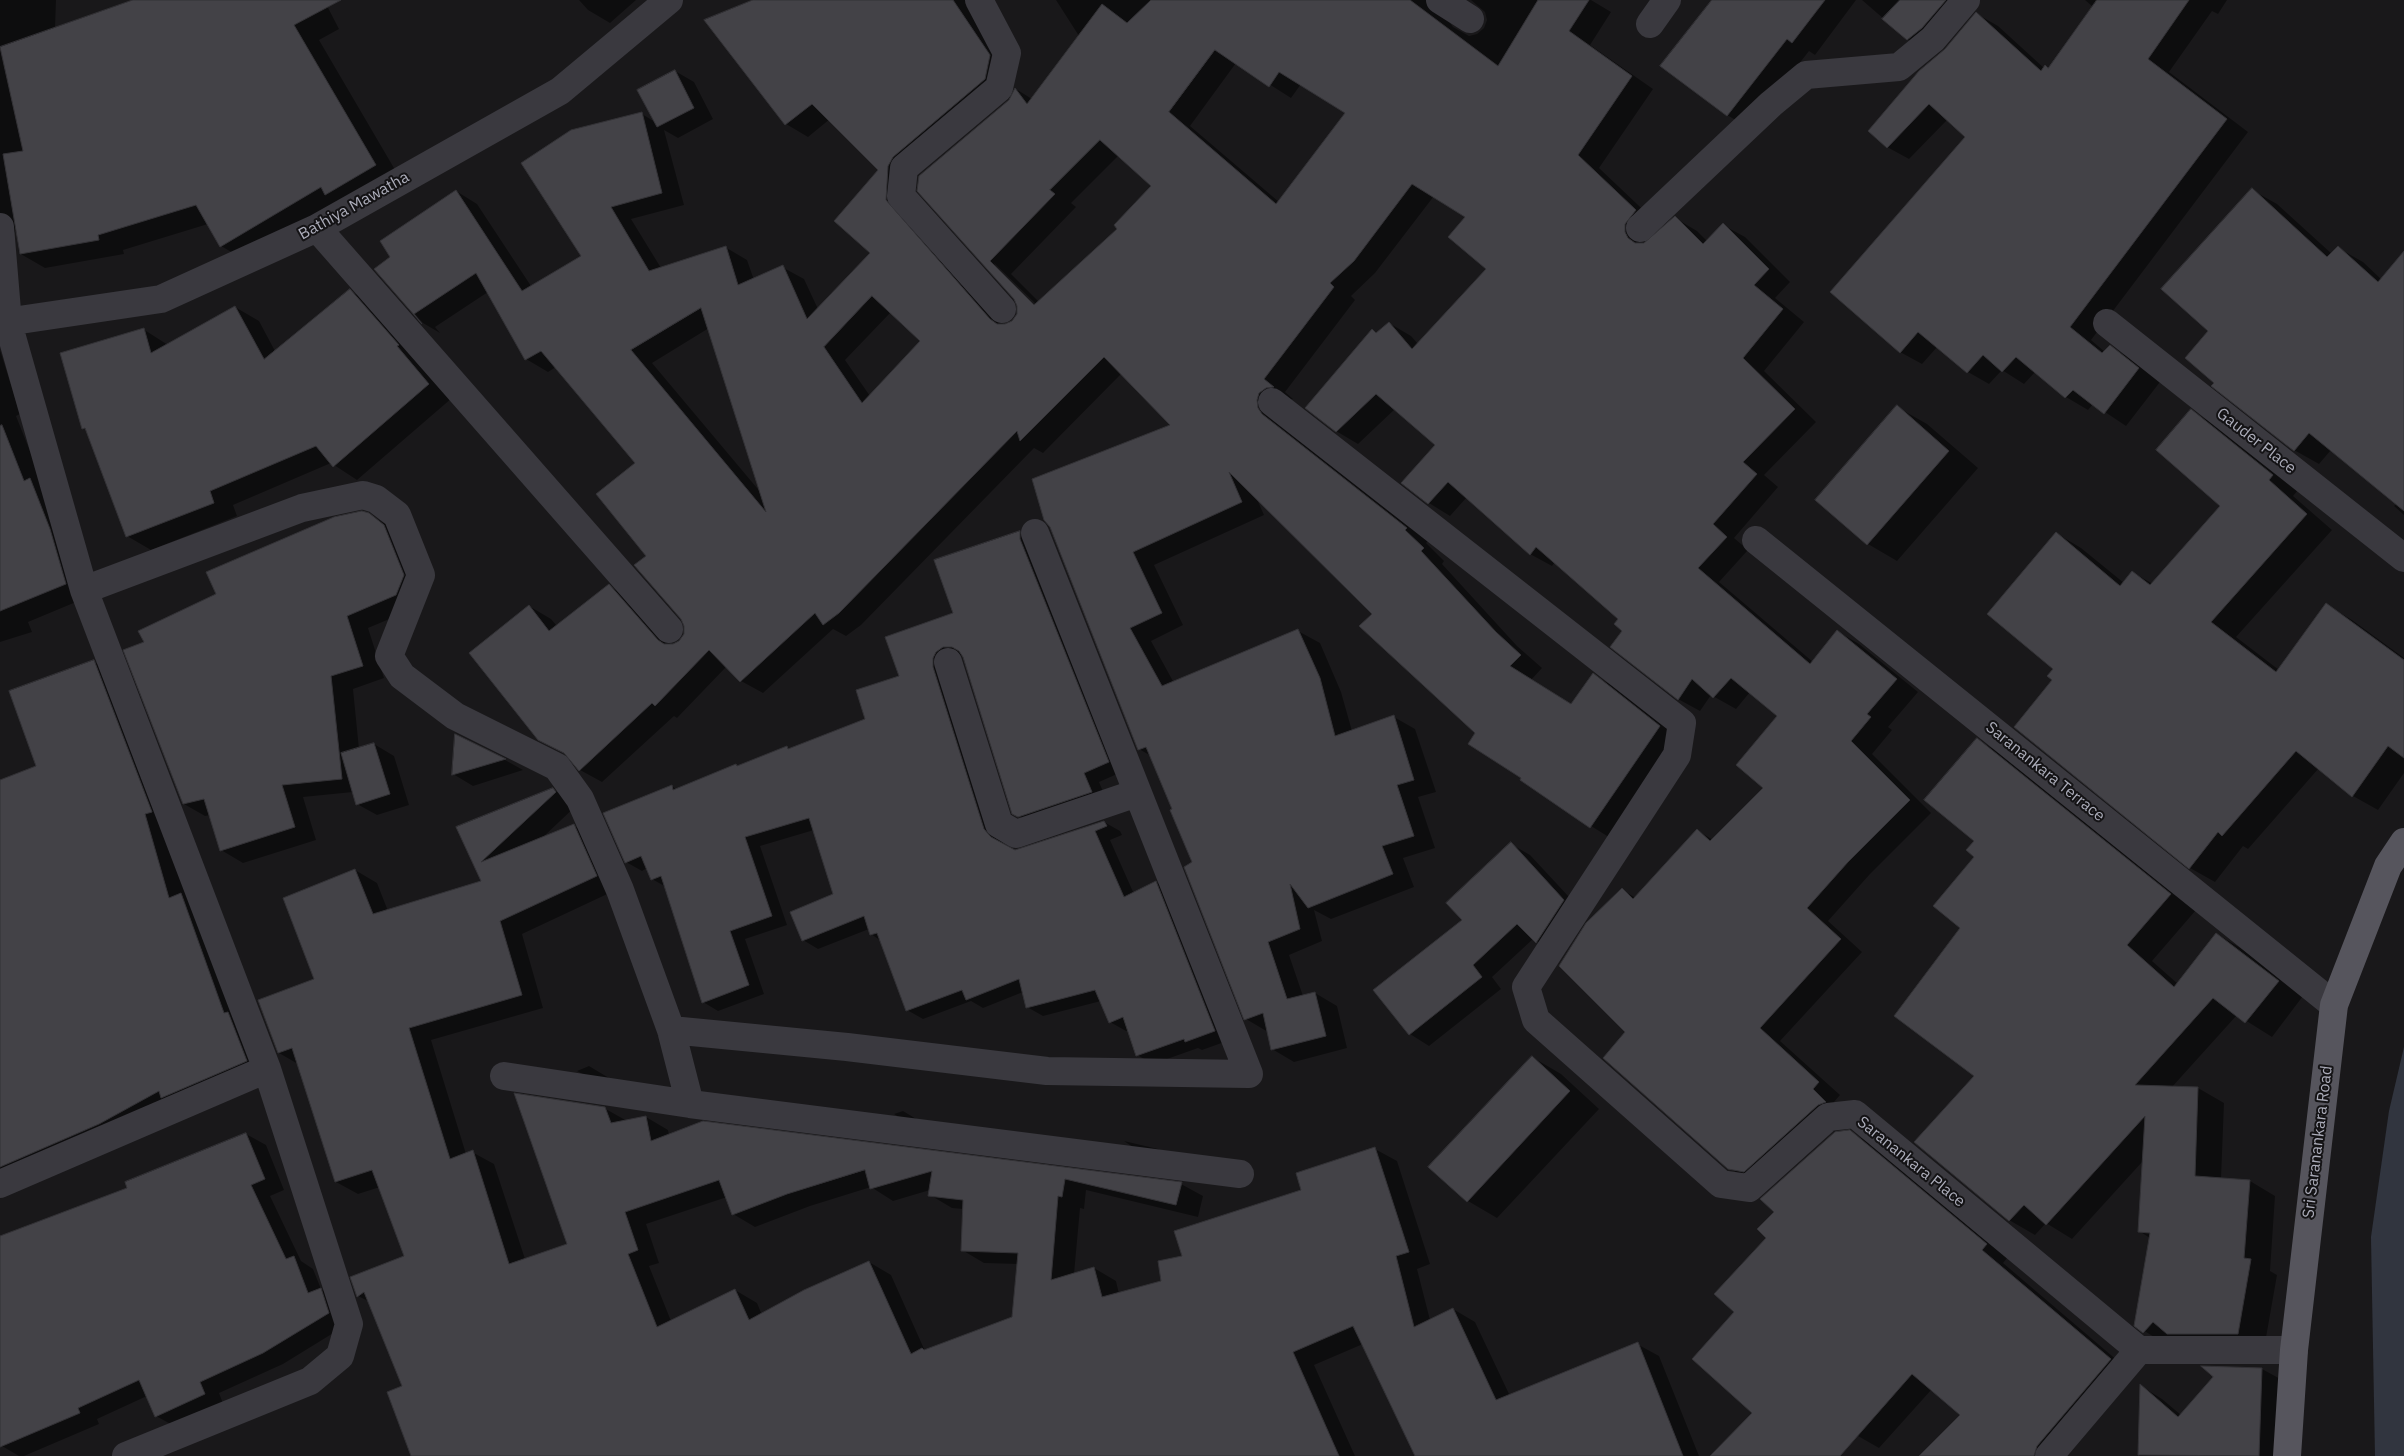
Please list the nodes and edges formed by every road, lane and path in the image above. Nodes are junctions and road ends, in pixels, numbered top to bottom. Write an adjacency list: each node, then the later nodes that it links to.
1 (669, 0): 9 (street, Bathiya Mawatha)
2 (979, 0): 11 (street)
3 (1440, 0): 6 (street)
4 (1667, 0): 7 (street)
5 (1966, 0): 10 (street)
6 (1470, 19)
7 (1650, 24)
8 (0, 227): 12 (street)
9 (317, 228): 12 (street, Bathiya Mawatha); 19 (street)
10 (1640, 228)
11 (1002, 308)
12 (4, 323): 18 (street)
13 (2107, 323): 17 (street, Gauder Place)
14 (1272, 402): 30 (street, Saranankara Place)
15 (1035, 533): 21 (street)
16 (1756, 540): 23 (street, Saranankara Terrace)
17 (2404, 558)
18 (84, 590): 24 (street); 25 (street)
19 (669, 629)
20 (948, 662): 21 (street)
21 (1136, 793): 24 (street)
22 (2404, 842): 23 (main road, Sri Saranankara Road)
23 (2334, 1005): 31 (main road, Sri Saranankara Road)
24 (671, 1030): 27 (street)
25 (267, 1068): 29 (street); 32 (street)
26 (504, 1076): 27 (street)
27 (690, 1104): 28 (street)
28 (1240, 1174)
29 (0, 1184)
30 (2139, 1350): 31 (street); 33 (street)
31 (2294, 1350): 34 (main road, Sri Saranankara Road)
32 (126, 1456)
33 (2049, 1456)
34 (2287, 1456)

